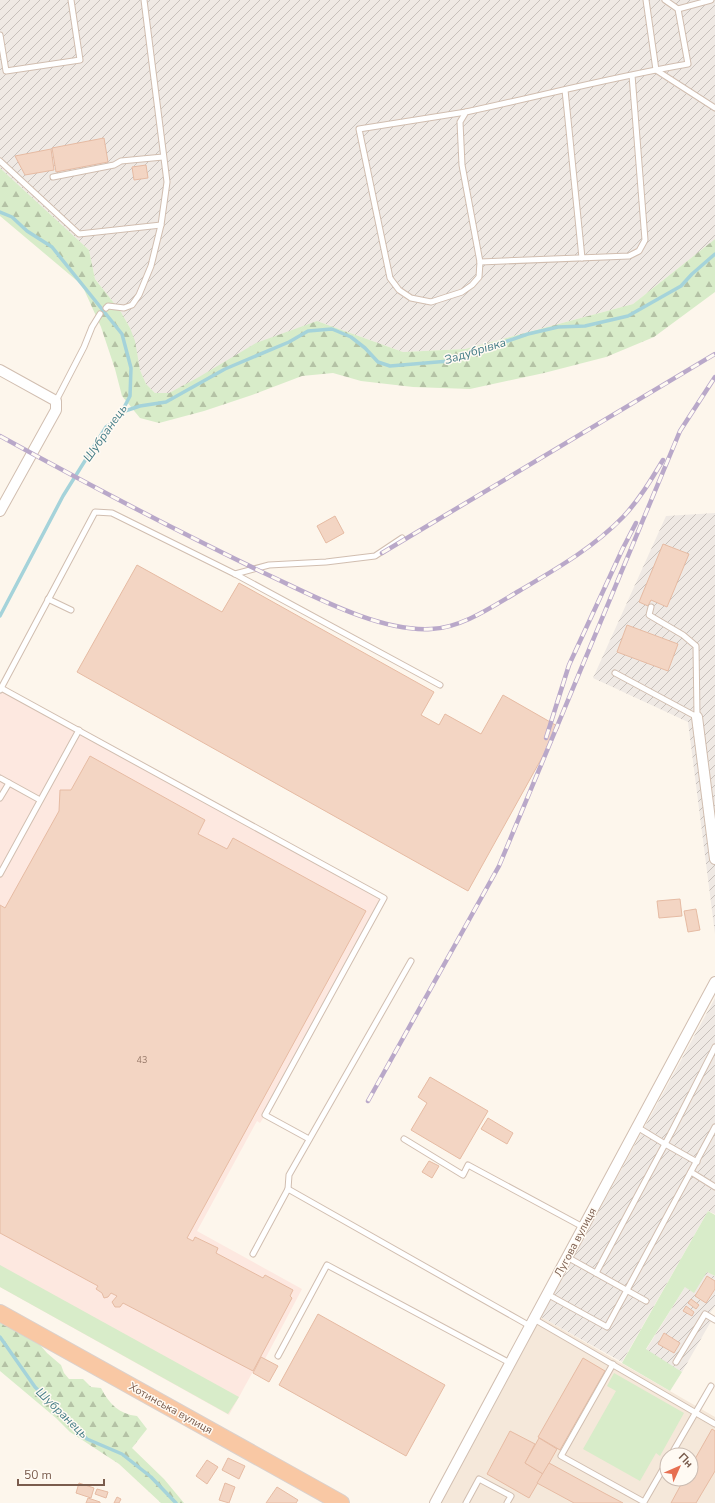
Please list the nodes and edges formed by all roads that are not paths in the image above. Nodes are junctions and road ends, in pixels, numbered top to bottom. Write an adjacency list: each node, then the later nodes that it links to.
1 (71, 0): 7 (lane)
2 (144, 0): 13 (lane)
3 (646, 0): 8 (lane)
4 (665, 0): 6 (lane)
5 (711, 0): 6 (lane)
6 (678, 9): 8 (lane)
7 (0, 35)
8 (656, 70): 9 (lane); 11 (lane)
9 (632, 75): 10 (lane); 17 (lane)
10 (565, 90): 12 (lane); 17 (lane)
11 (715, 108)
12 (466, 112): 18 (lane); 18 (lane)
13 (164, 157): 15 (lane); 16 (lane)
14 (0, 161): 16 (lane)
15 (52, 176)
16 (161, 225): 19 (lane)
17 (582, 258): 18 (lane)
18 (480, 262)
19 (106, 308)
20 (100, 314): 22 (lane)
21 (0, 370): 22 (street)
22 (56, 401): 23 (street)
23 (0, 511)
24 (402, 538): 25 (lane)
25 (235, 574): 26 (lane); 30 (lane)
26 (48, 598): 28 (lane); 31 (lane)
27 (652, 607): 32 (lane)
28 (71, 610)
29 (615, 673): 32 (lane)
30 (440, 685)
31 (0, 689): 33 (lane)
32 (697, 716): 38 (street)
33 (78, 730): 37 (lane); 45 (lane)
34 (0, 778): 35 (lane)
35 (9, 783): 36 (lane); 37 (lane)
36 (0, 798)
37 (40, 800): 39 (lane)
38 (715, 859)
39 (0, 874)
40 (411, 961): 45 (lane)
41 (715, 982): 43 (street, Лугова вулиця)
42 (715, 1047): 47 (lane)
43 (637, 1127): 47 (lane); 52 (street, Лугова вулиця)
44 (715, 1127): 48 (lane)
45 (309, 1139): 51 (lane)
46 (404, 1140): 52 (lane)
47 (665, 1144): 48 (lane); 55 (lane)
48 (697, 1162): 49 (lane)
49 (691, 1172): 50 (lane); 56 (lane)
50 (715, 1187)
51 (288, 1189): 53 (lane); 61 (lane)
52 (583, 1227): 54 (street, Лугова вулиця)
53 (253, 1254)
54 (567, 1257): 55 (lane); 57 (street, Лугова вулиця)
55 (596, 1273): 56 (lane)
56 (627, 1290): 57 (lane); 58 (lane)
57 (547, 1294): 61 (street, Лугова вулиця)
58 (646, 1301)
59 (0, 1313): 72 (highway, Хотинська вулиця)
60 (715, 1320): 63 (lane)
61 (532, 1323): 64 (street, Лугова вулиця); 65 (lane)
62 (278, 1356): 64 (lane)
63 (676, 1362)
64 (510, 1363): 71 (street, Лугова вулиця)
65 (613, 1364): 67 (lane); 70 (lane)
66 (710, 1386): 67 (lane)
67 (695, 1412): 68 (lane); 69 (lane)
68 (715, 1424)
69 (675, 1447)
70 (659, 1476)
71 (438, 1502)
72 (341, 1503)
73 (466, 1503): 74 (lane)
74 (507, 1503)

